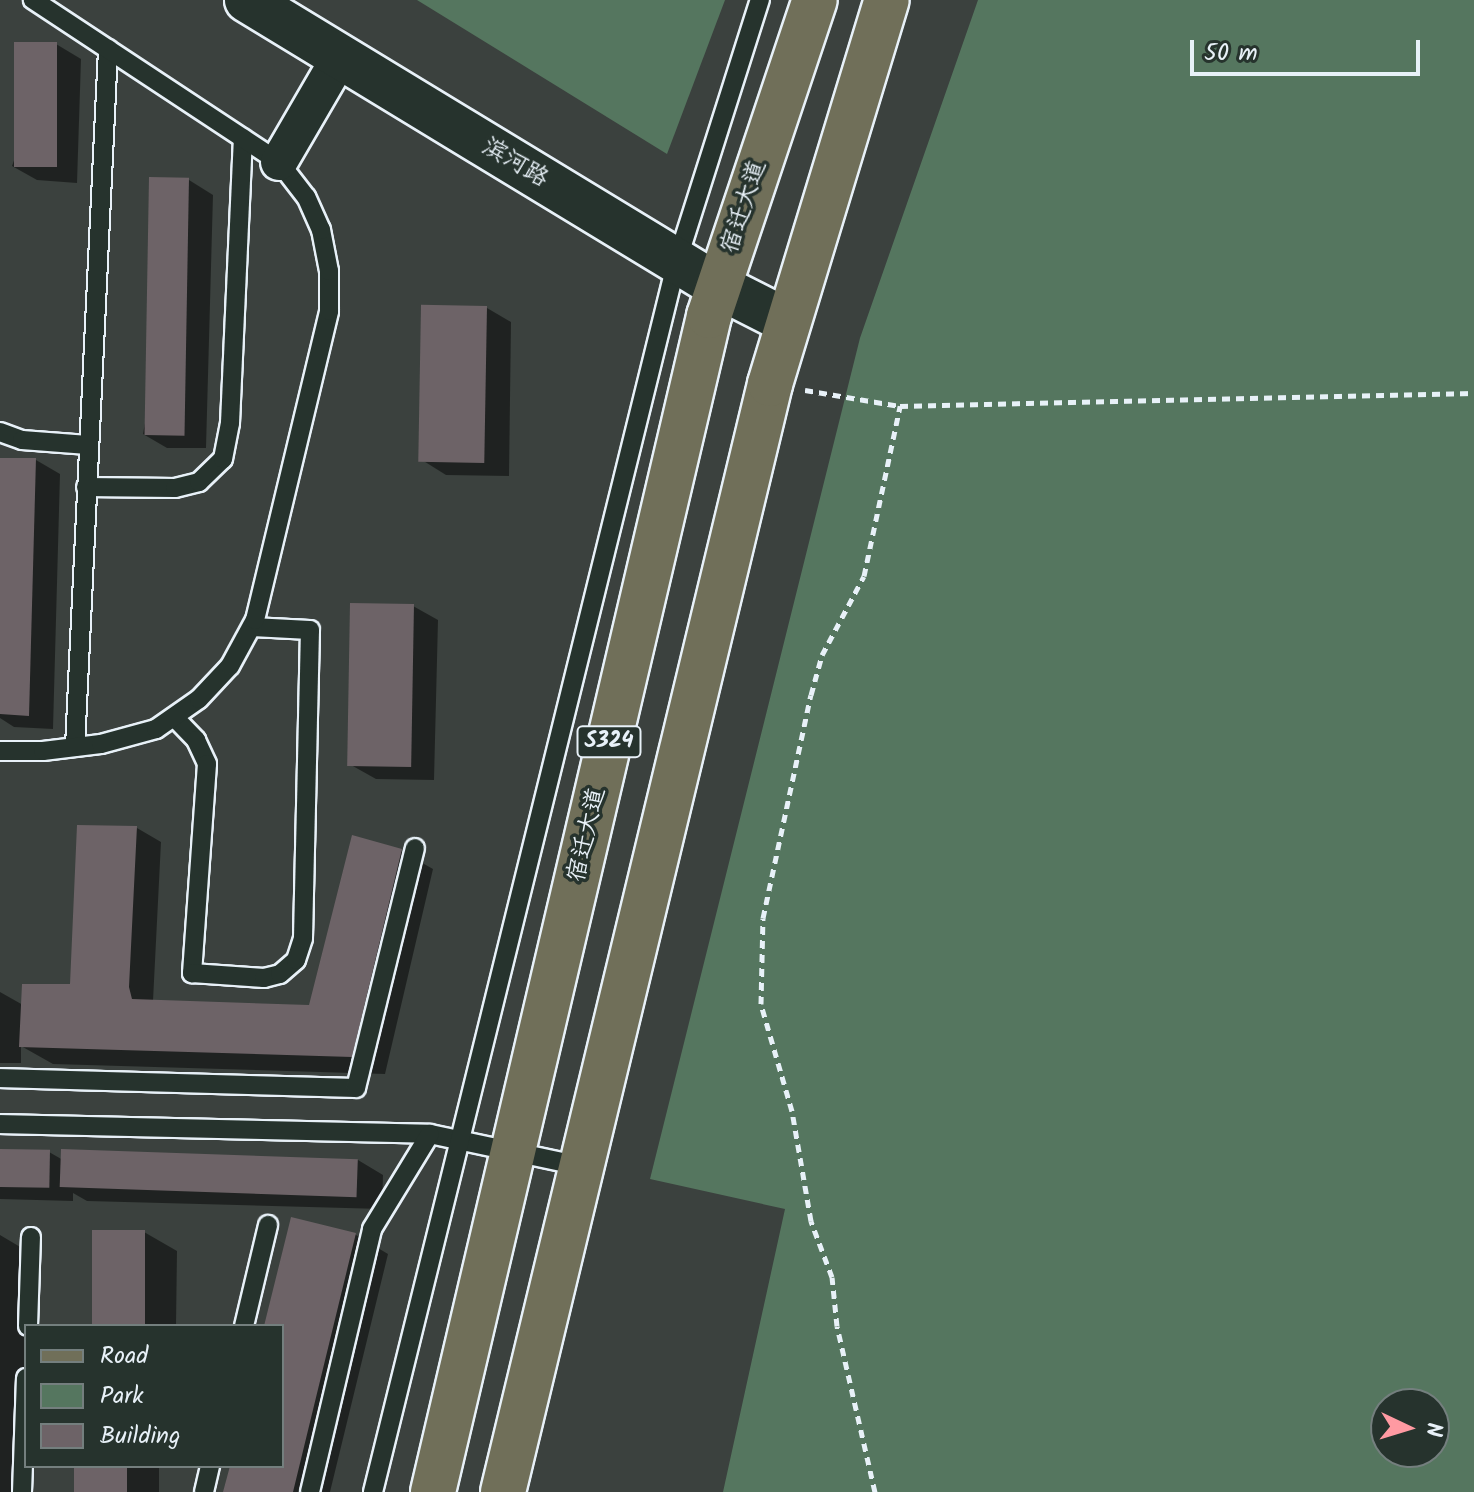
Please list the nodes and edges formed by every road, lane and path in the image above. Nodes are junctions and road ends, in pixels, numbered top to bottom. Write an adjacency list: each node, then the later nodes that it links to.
1 (33, 0): 6 (lane)
2 (247, 0): 7 (main road, 滨河路)
3 (760, 0): 10 (lane)
4 (815, 0): 11 (main road, 宿迁大道 / S324)
5 (887, 0): 12 (main road, S324)
6 (108, 49): 8 (lane); 17 (lane)
7 (340, 57): 9 (street); 10 (main road, 滨河路)
8 (243, 138): 9 (lane); 18 (lane)
9 (279, 162): 19 (lane)
10 (677, 261): 11 (main road, 滨河路); 27 (lane)
11 (718, 286): 12 (main road, 滨河路); 28 (main road, 宿迁大道 / S324)
12 (787, 321): 13 (main road, S324)
13 (770, 384): 15 (path); 29 (main road, S324)
14 (1474, 393): 15 (path)
15 (900, 406): 42 (path)
16 (0, 432): 17 (lane)
17 (88, 445): 18 (lane)
18 (86, 487): 21 (lane)
19 (252, 627): 20 (lane); 20 (lane)
20 (174, 717): 21 (lane)
21 (75, 747): 22 (lane)
22 (0, 751)
23 (415, 848): 24 (lane)
24 (0, 1078)
25 (0, 1124): 26 (lane)
26 (430, 1134): 27 (lane); 38 (lane)
27 (458, 1140): 28 (lane); 39 (lane)
28 (512, 1152): 29 (lane); 40 (main road, 宿迁大道 / S324)
29 (581, 1166): 41 (main road, S324)
30 (268, 1225): 33 (lane)
31 (31, 1237): 32 (lane)
32 (28, 1324)
33 (244, 1324)
34 (24, 1435): 36 (lane)
35 (210, 1468): 37 (lane)
36 (22, 1492)
37 (204, 1492)
38 (310, 1492)
39 (373, 1492)
40 (433, 1492)
41 (503, 1492)
42 (875, 1492)

